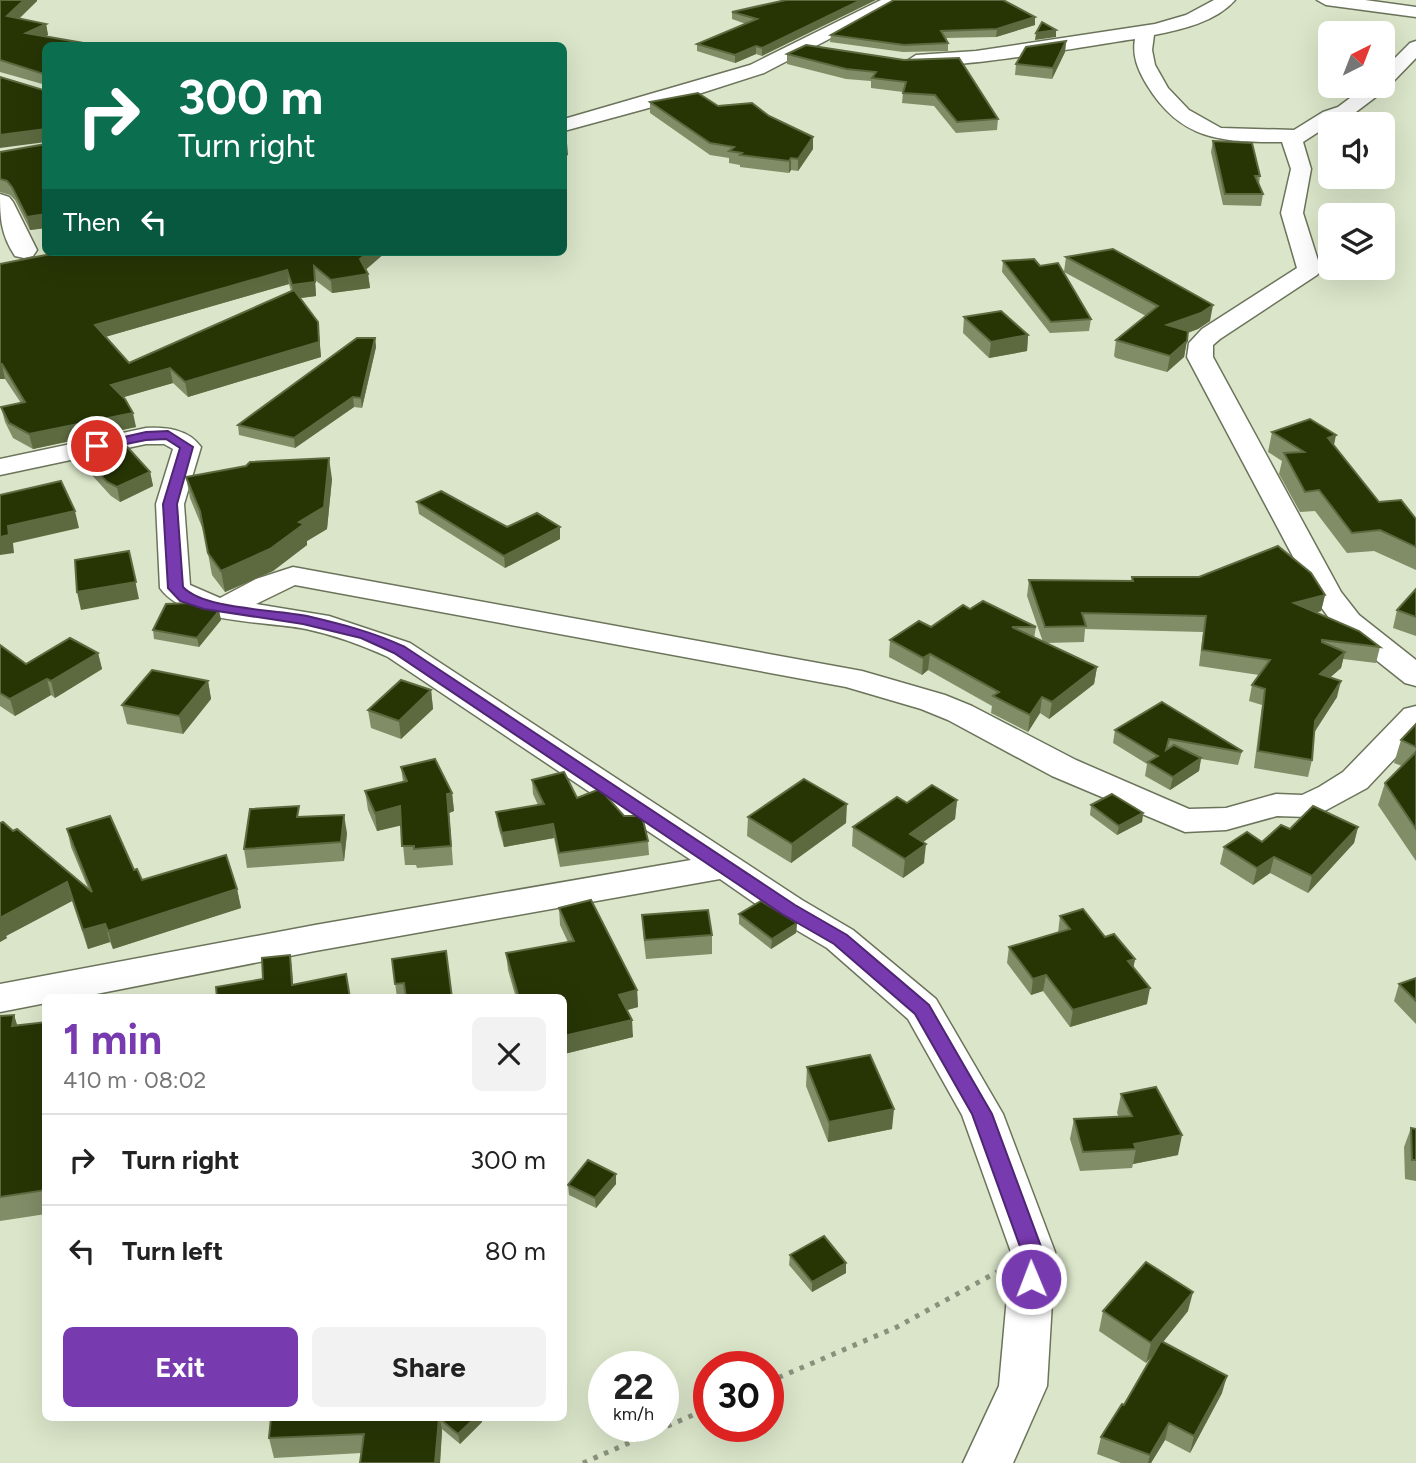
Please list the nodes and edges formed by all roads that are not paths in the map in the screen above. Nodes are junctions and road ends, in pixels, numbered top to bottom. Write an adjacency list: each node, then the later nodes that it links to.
1 (895, 0): 6 (street)
2 (1226, 0): 5 (street)
3 (1326, 0): 4 (street)
4 (1416, 12)
5 (1146, 30): 9 (street); 13 (street)
6 (799, 46): 8 (street); 12 (street)
7 (1416, 47): 10 (street)
8 (839, 52)
9 (903, 61)
10 (1395, 69)
11 (1362, 98): 13 (street)
12 (567, 124)
13 (1295, 136): 18 (street)
14 (0, 202): 15 (street)
15 (23, 250)
16 (0, 467): 17 (street)
17 (229, 607): 19 (street); 20 (street)
18 (1416, 676)
19 (1416, 716)
20 (726, 866): 21 (street); 22 (street)
21 (0, 998)
22 (988, 1463)

